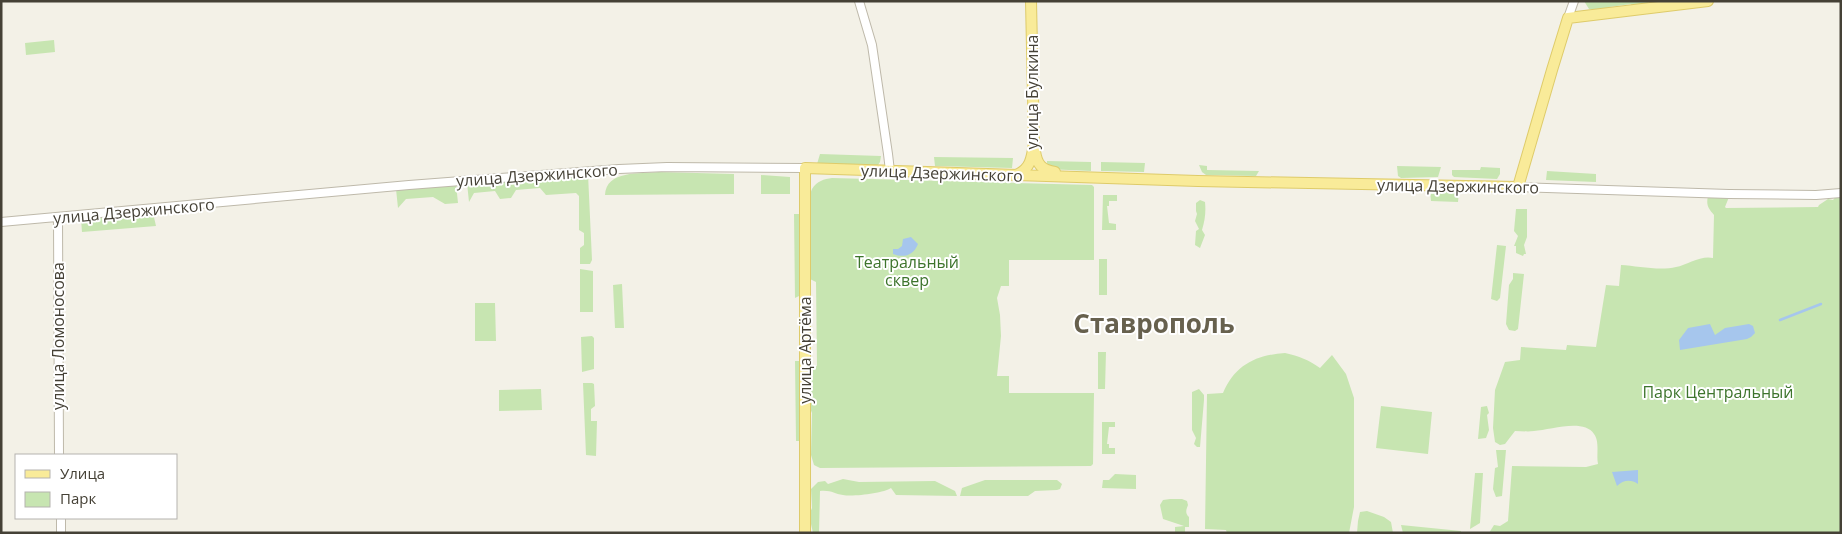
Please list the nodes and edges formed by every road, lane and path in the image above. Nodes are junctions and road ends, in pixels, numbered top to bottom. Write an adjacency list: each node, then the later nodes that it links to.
1 (859, 1): 8 (street)
2 (1031, 1): 6 (main road, улица Булкина)
3 (1574, 1): 5 (street)
4 (1708, 1): 5 (main road)
5 (1568, 18): 11 (main road)
6 (1034, 143): 9 (main road, улица Булкина); 10 (main road, улица Дзержинского)
7 (805, 168): 8 (main road, улица Дзержинского); 13 (street, улица Дзержинского); 18 (main road, улица Артёма)
8 (890, 171): 9 (main road, улица Дзержинского)
9 (1016, 175): 10 (main road, улица Дзержинского)
10 (1075, 177): 11 (main road, улица Дзержинского)
11 (1518, 187): 12 (street, улица Дзержинского)
12 (1841, 194)
13 (58, 218): 14 (street, улица Дзержинского); 15 (street, улица Ломоносова)
14 (1, 222)
15 (59, 454)
16 (60, 519): 17 (street)
17 (61, 533)
18 (805, 533)

